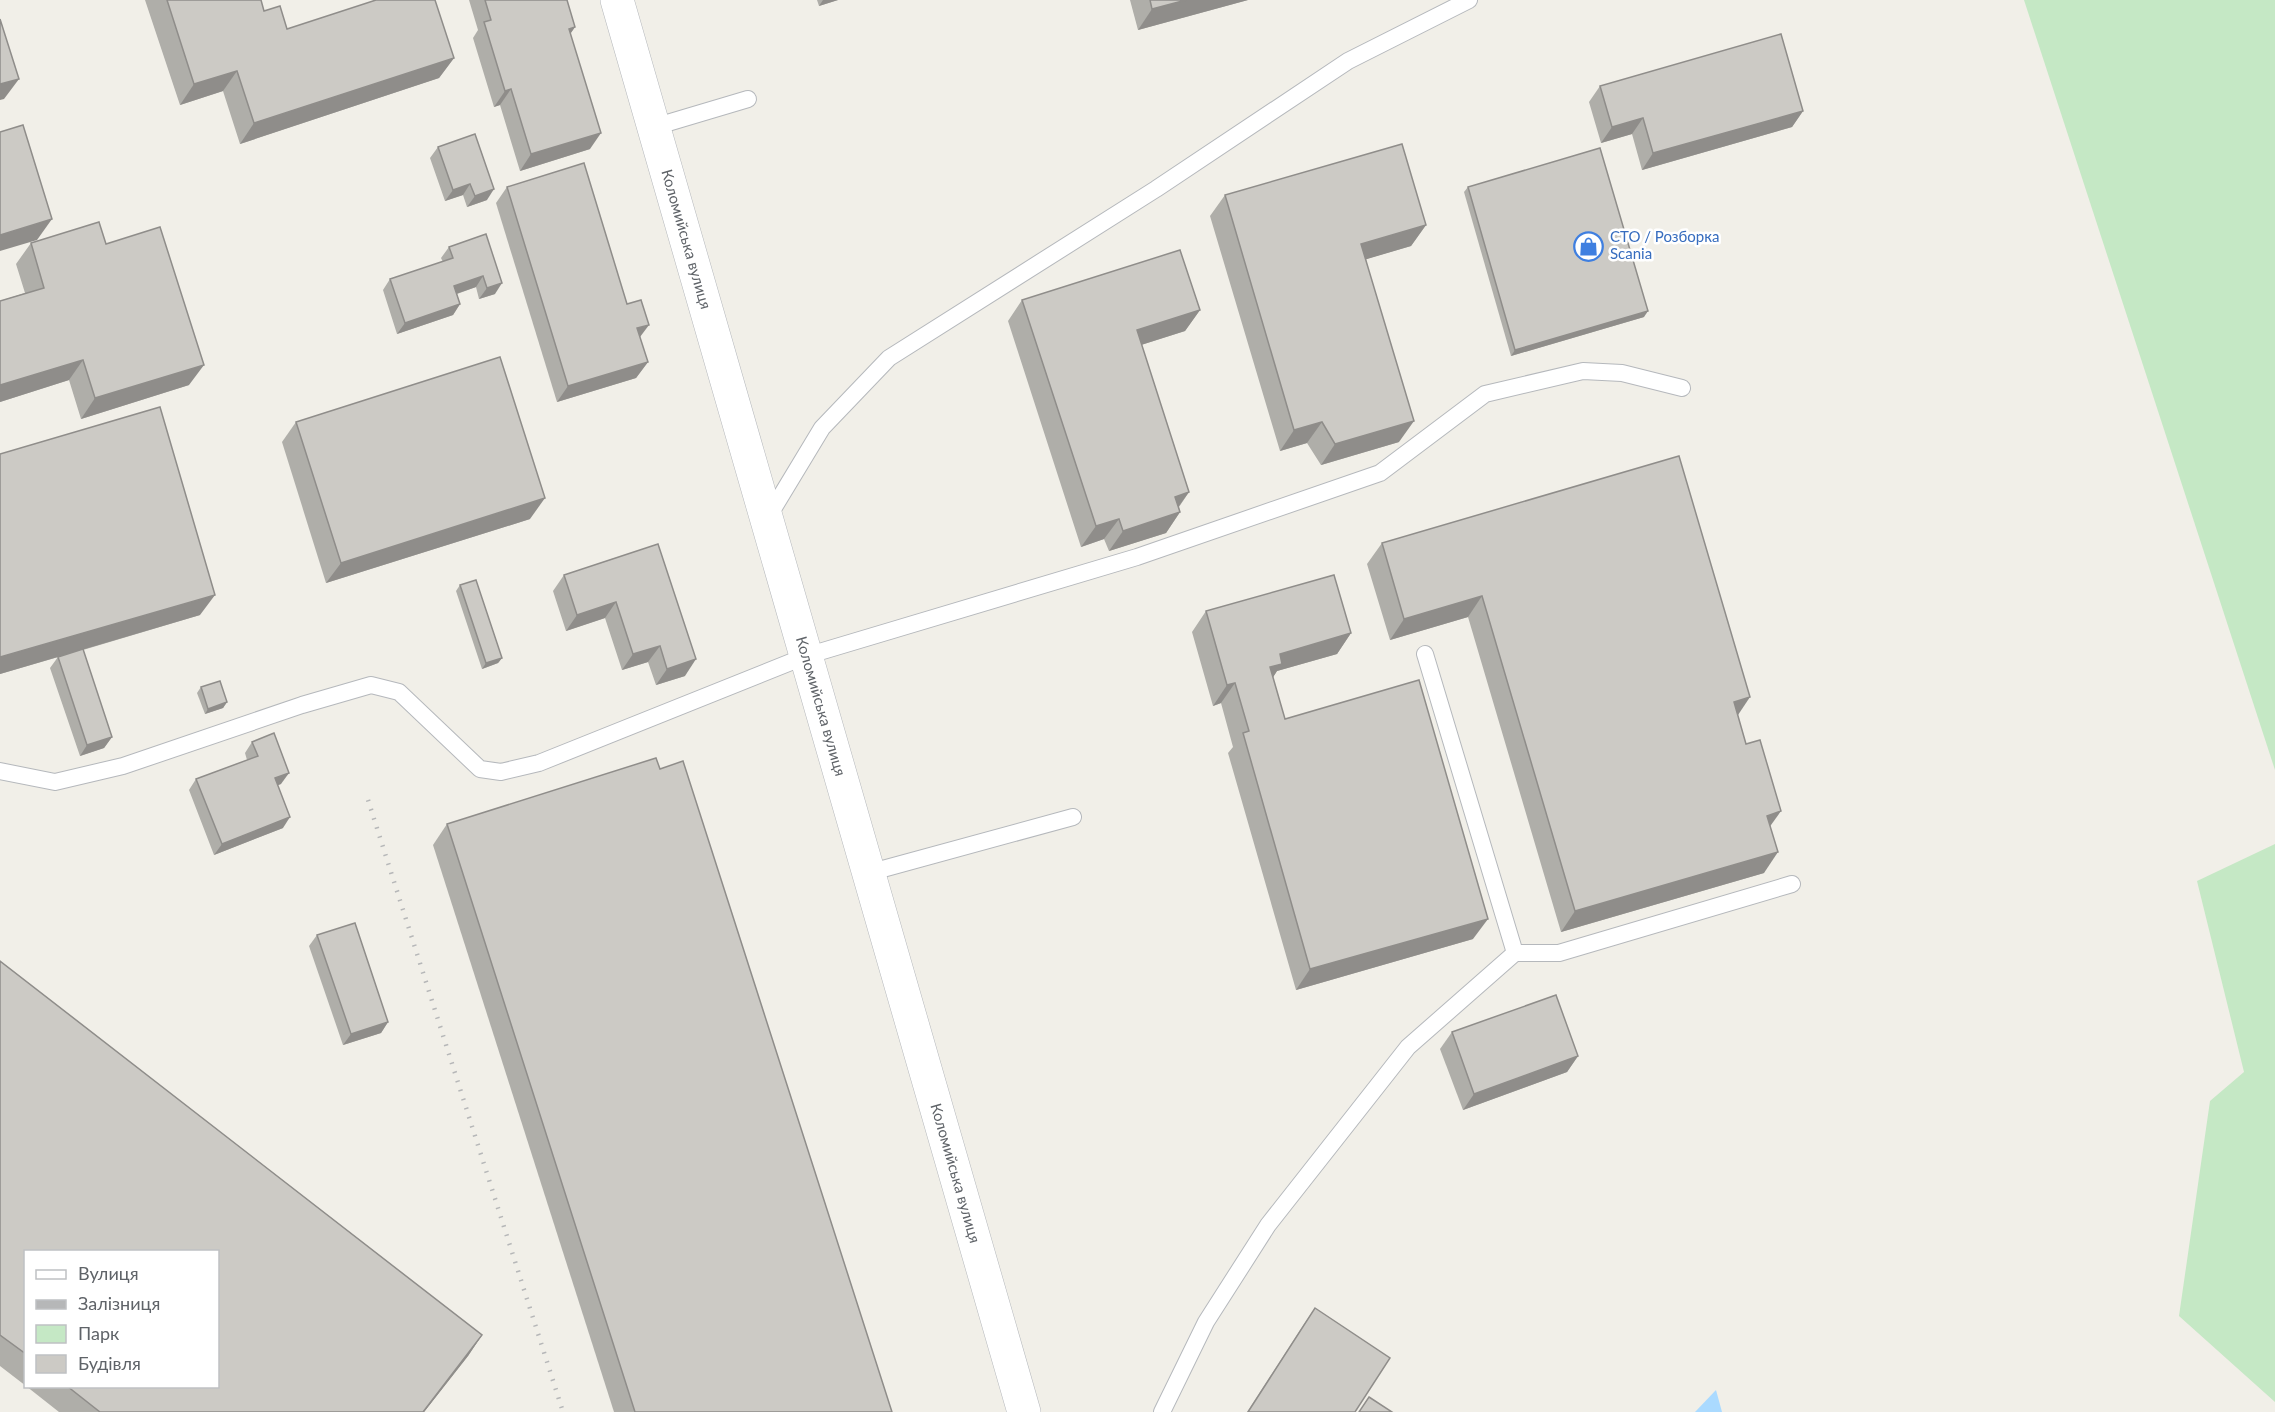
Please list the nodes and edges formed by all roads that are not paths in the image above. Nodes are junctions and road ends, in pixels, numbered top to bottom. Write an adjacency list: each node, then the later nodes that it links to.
1 (617, 0): 4 (street, Коломийська вулиця)
2 (1469, 0): 6 (lane)
3 (748, 99): 4 (lane)
4 (654, 127): 6 (street, Коломийська вулиця)
5 (1682, 388): 8 (lane)
6 (767, 520): 8 (street, Коломийська вулиця)
7 (1425, 654): 13 (lane)
8 (806, 656): 9 (lane); 11 (street, Коломийська вулиця)
9 (0, 771)
10 (1073, 817): 11 (lane)
11 (868, 873): 14 (street, Коломийська вулиця)
12 (1792, 884): 13 (lane)
13 (1515, 953): 15 (lane)
14 (1024, 1412)
15 (1162, 1412)

